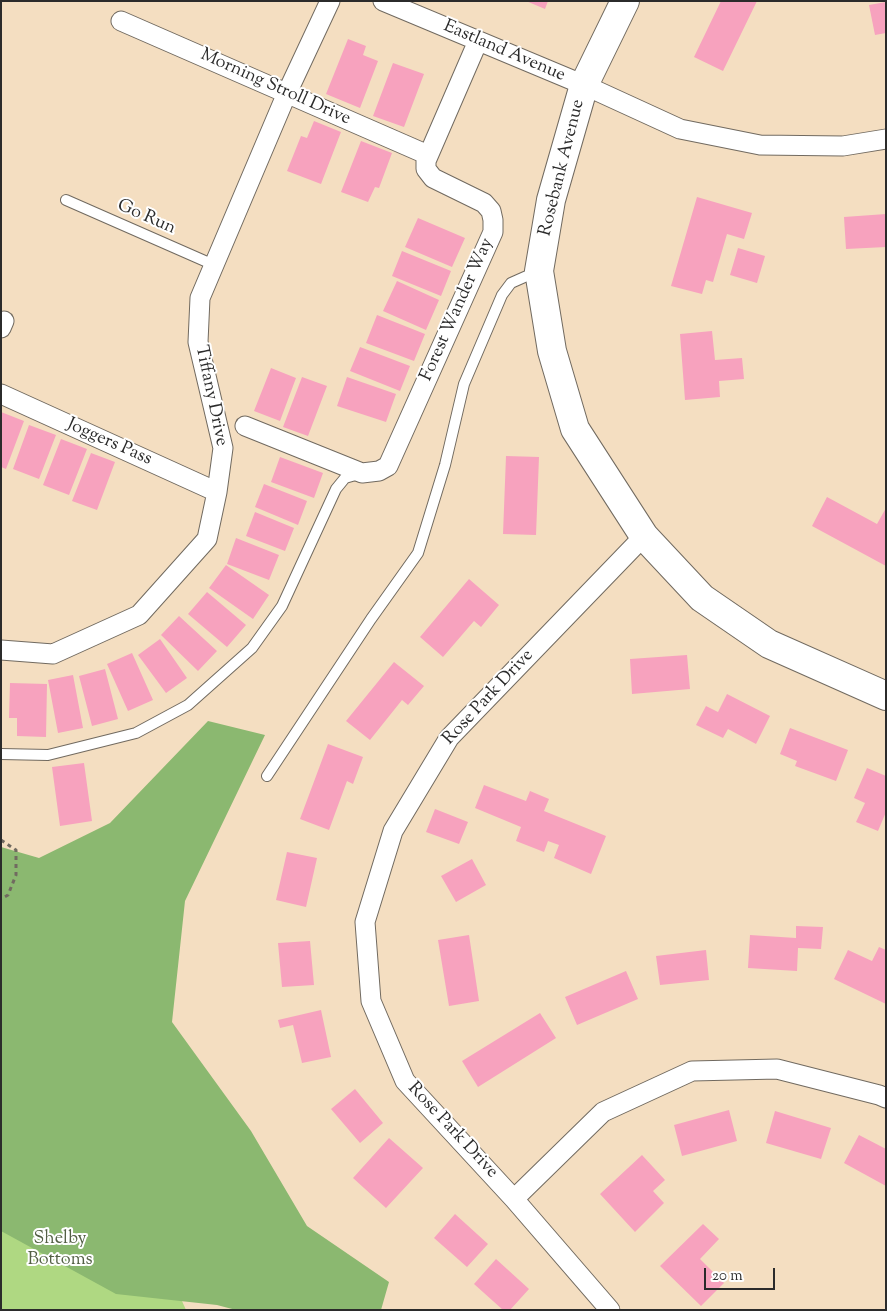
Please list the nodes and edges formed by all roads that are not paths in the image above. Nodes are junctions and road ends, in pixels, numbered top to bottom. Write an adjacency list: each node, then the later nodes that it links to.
1 (330, 1): 7 (street, Tiffany Drive)
2 (383, 1): 5 (street, Eastland Avenue)
3 (625, 1): 6 (street, Rosebank Avenue)
4 (122, 21): 7 (street, Morning Stroll Drive)
5 (478, 40): 6 (street, Eastland Avenue); 9 (street)
6 (584, 85): 8 (street, Eastland Avenue); 12 (street, Rosebank Avenue)
7 (287, 93): 9 (street, Morning Stroll Drive); 11 (street, Tiffany Drive)
8 (886, 139)
9 (428, 155): 15 (street, Forest Wander Way)
10 (66, 200): 11 (lane, Go Run)
11 (214, 265): 16 (street, Tiffany Drive)
12 (539, 271): 17 (street, Rosebank Avenue); 21 (lane)
13 (1, 394): 16 (street, Joggers Pass)
14 (245, 426): 15 (street)
15 (362, 473): 20 (lane)
16 (217, 492): 18 (street, Tiffany Drive)
17 (644, 536): 19 (street, Rosebank Avenue); 23 (street, Rose Park Drive)
18 (1, 650)
19 (886, 696)
20 (1, 754)
21 (267, 776)
22 (886, 1098): 23 (street)
23 (514, 1199): 24 (street, Rose Park Drive)
24 (610, 1310)

